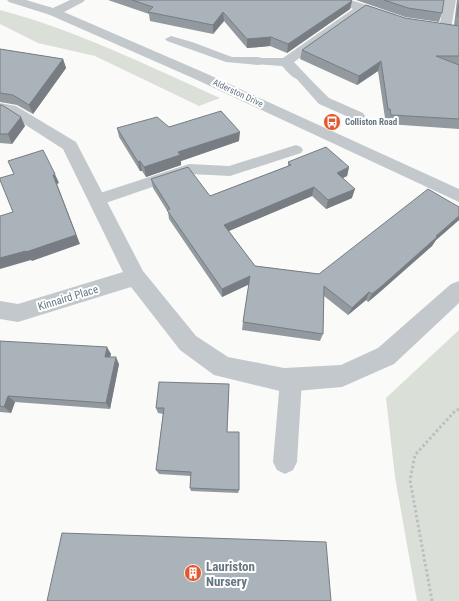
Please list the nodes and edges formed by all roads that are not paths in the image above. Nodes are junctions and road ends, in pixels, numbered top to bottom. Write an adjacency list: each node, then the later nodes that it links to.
1 (13, 0): 6 (street, Alderston Drive)
2 (79, 0): 6 (street)
3 (340, 0): 5 (street)
4 (450, 0): 9 (street)
5 (362, 8): 7 (street); 13 (street)
6 (54, 12): 18 (street, Alderston Drive)
7 (403, 21)
8 (431, 26): 9 (street)
9 (445, 29): 10 (street)
10 (459, 31)
11 (171, 40): 12 (lane)
12 (258, 61): 13 (street)
13 (286, 62): 14 (street)
14 (300, 76): 16 (lane)
15 (0, 108): 19 (street)
16 (358, 116)
17 (296, 150): 19 (lane)
18 (459, 196)
19 (97, 200): 20 (street)
20 (136, 277): 22 (street, Kinnaird Place); 23 (street)
21 (459, 290): 23 (street)
22 (0, 310)
23 (291, 380): 24 (lane)
24 (285, 462)

